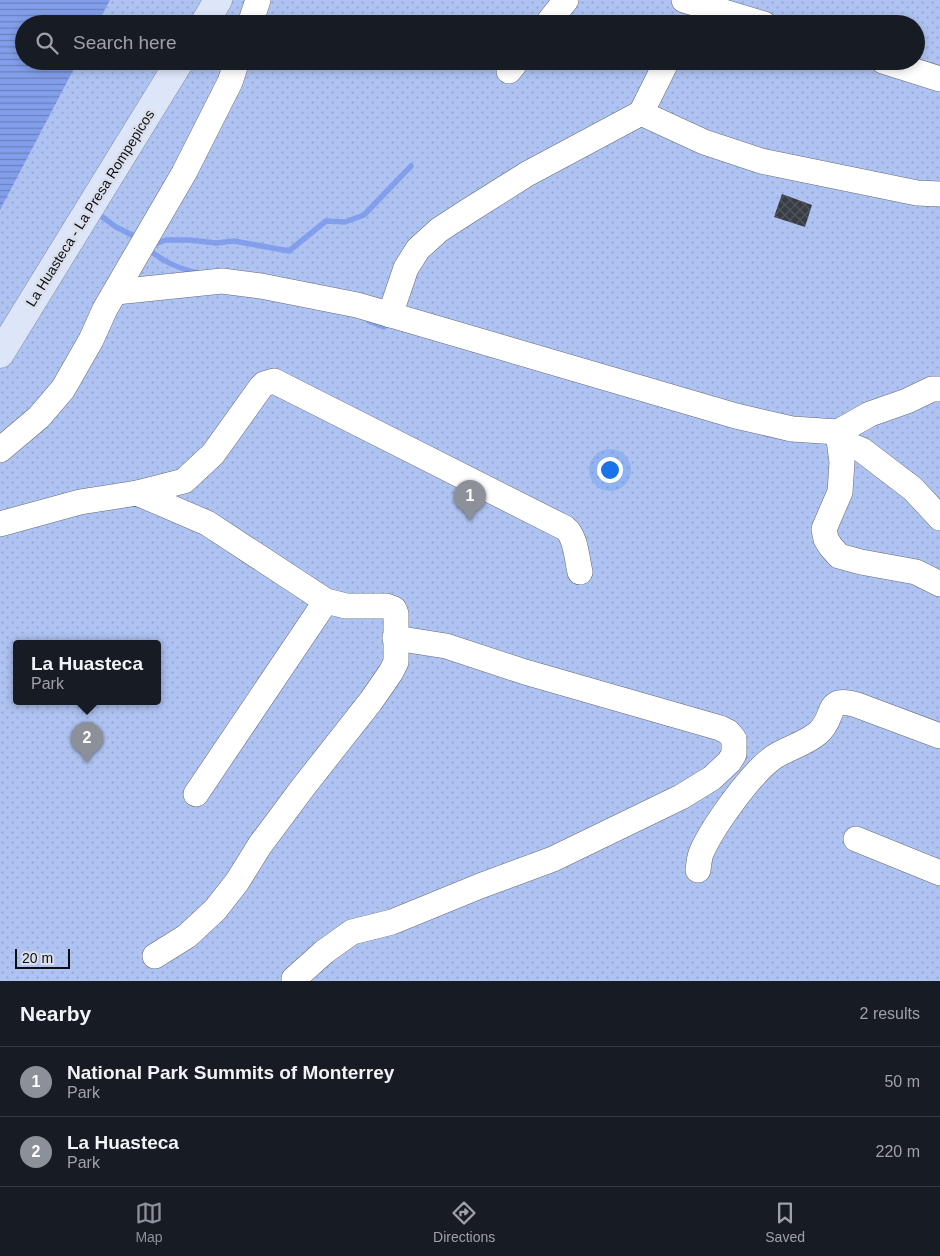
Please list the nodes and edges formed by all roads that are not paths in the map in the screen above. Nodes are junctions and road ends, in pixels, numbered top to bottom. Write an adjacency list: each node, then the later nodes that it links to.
1 (218, 0): 5 (main road)
2 (258, 0): 6 (street)
3 (566, 0): 7 (street)
4 (688, 9): 8 (street)
5 (209, 15)
6 (253, 15)
7 (554, 15)
8 (718, 15)
9 (174, 70): 18 (main road, La Huasteca - La Presa Rompepicos)
10 (234, 70): 16 (street)
11 (662, 70): 14 (street)
12 (912, 70): 13 (street)
13 (940, 79)
14 (641, 113): 15 (street); 17 (street)
15 (940, 194)
16 (116, 292): 17 (street); 21 (street)
17 (390, 316): 20 (street)
18 (0, 354)
19 (940, 389): 20 (street)
20 (839, 437): 23 (street); 26 (street)
21 (0, 450)
22 (137, 493): 24 (street); 25 (street); 27 (street)
23 (940, 518)
24 (0, 524)
25 (580, 572)
26 (940, 584)
27 (326, 601): 28 (street); 30 (street)
28 (395, 638): 34 (street); 35 (street)
29 (940, 736): 32 (street)
30 (196, 794)
31 (856, 839): 33 (street)
32 (698, 870)
33 (940, 873)
34 (155, 956)
35 (294, 979)

